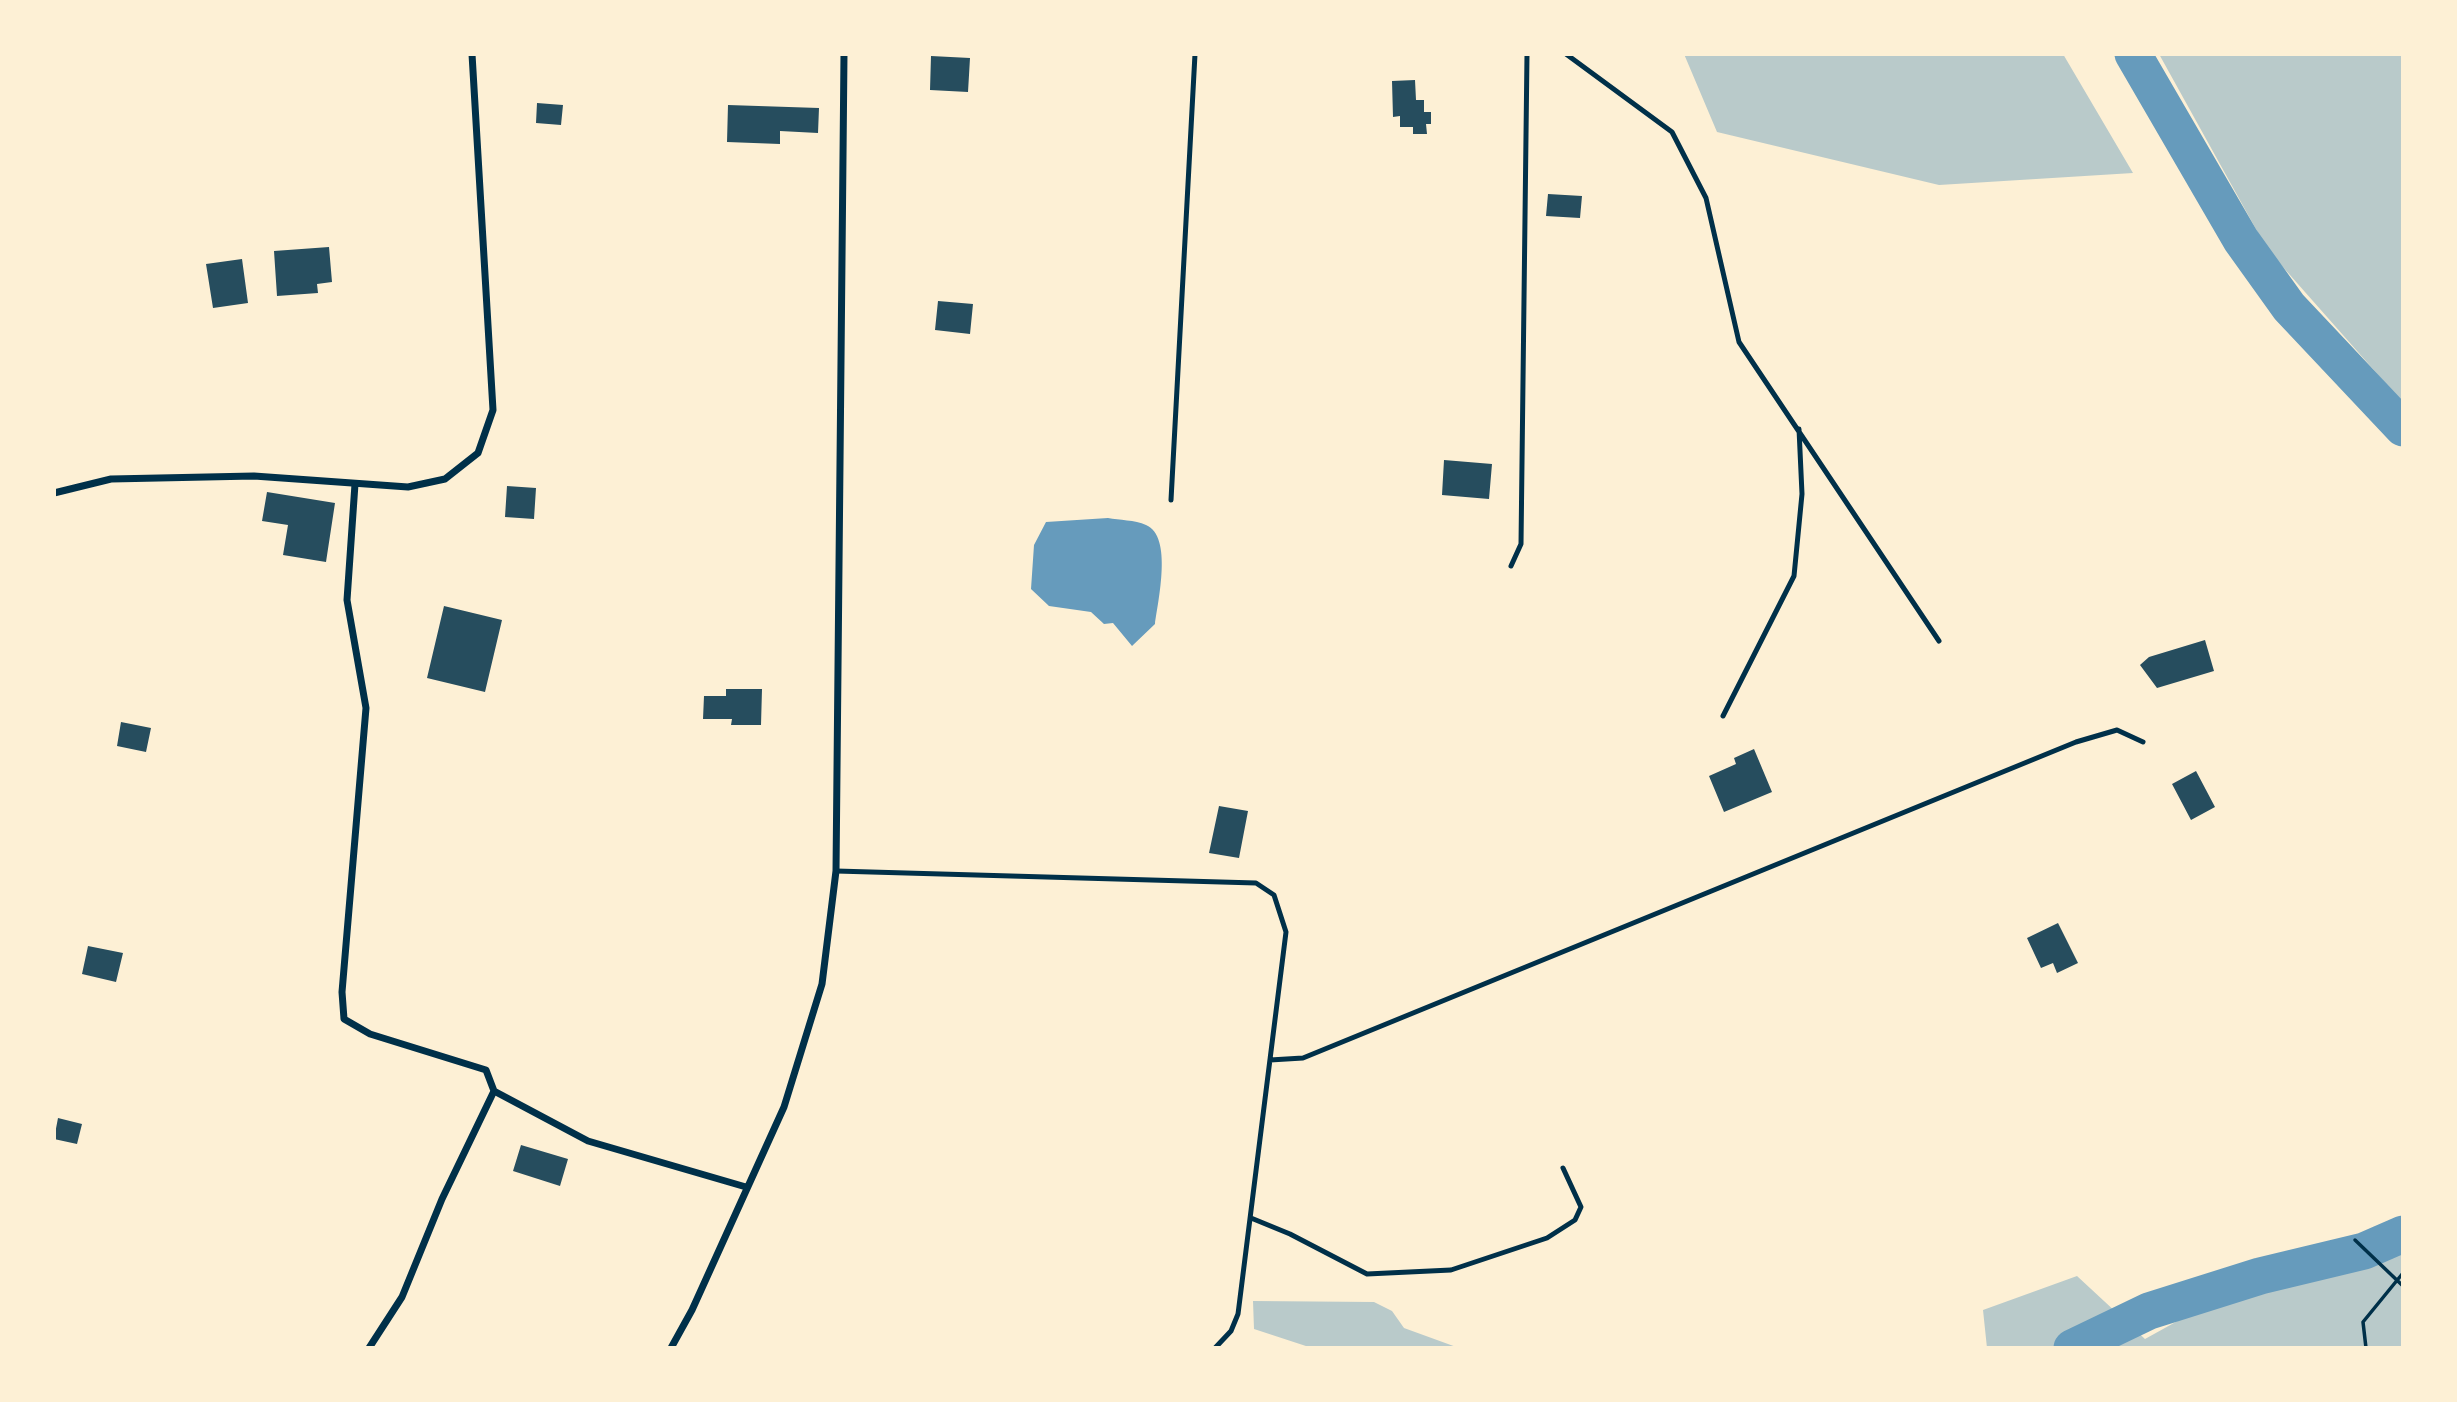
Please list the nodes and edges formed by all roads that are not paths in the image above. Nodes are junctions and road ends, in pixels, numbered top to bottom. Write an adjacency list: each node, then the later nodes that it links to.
1 (472, 54): 7 (street)
2 (844, 54): 14 (street)
3 (1195, 54): 9 (lane)
4 (1527, 54): 10 (lane)
5 (1566, 54): 6 (lane)
6 (1798, 426): 11 (lane); 12 (lane)
7 (355, 484): 8 (street); 16 (street)
8 (54, 493)
9 (1171, 500)
10 (1511, 566)
11 (1939, 641)
12 (1723, 716)
13 (2143, 742): 15 (lane)
14 (836, 871): 15 (lane); 18 (street)
15 (1270, 1060): 19 (lane)
16 (494, 1091): 18 (street); 20 (street)
17 (1563, 1168): 19 (lane)
18 (746, 1187): 21 (street)
19 (1251, 1218): 22 (lane)
20 (369, 1348)
21 (671, 1348)
22 (1215, 1348)

